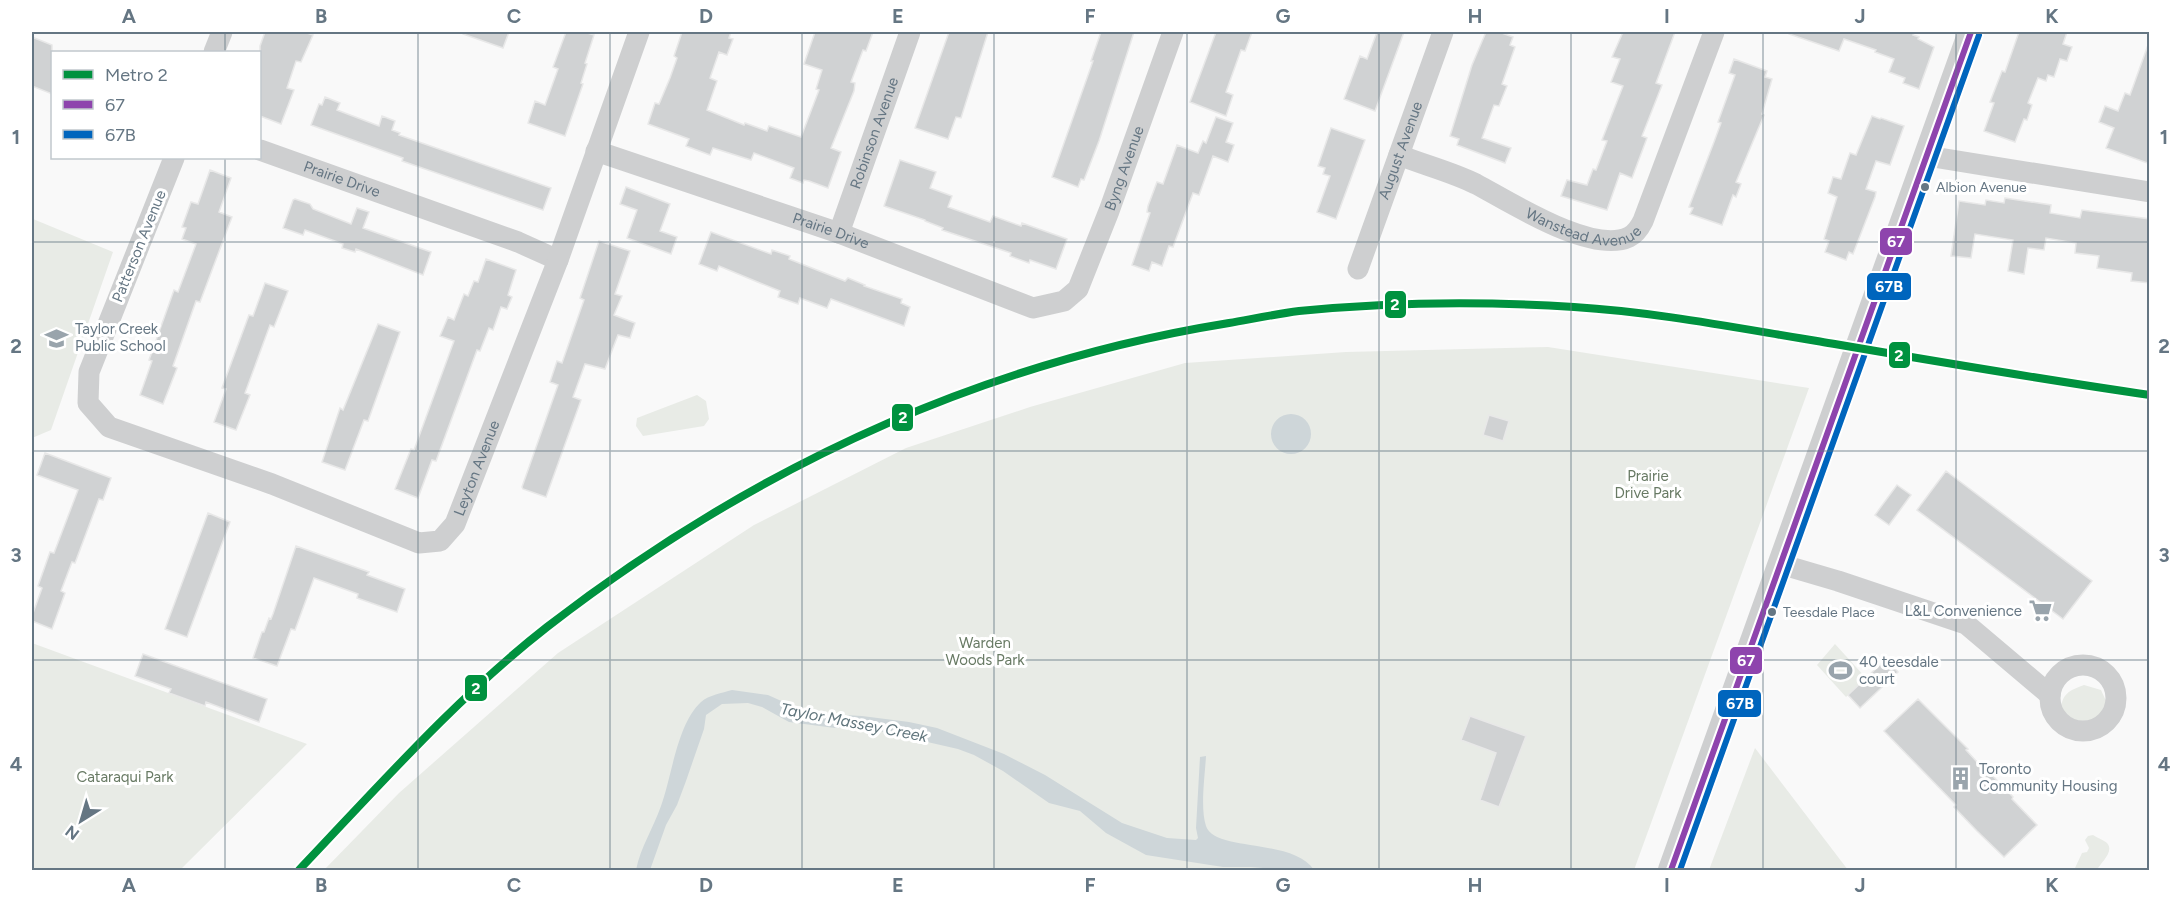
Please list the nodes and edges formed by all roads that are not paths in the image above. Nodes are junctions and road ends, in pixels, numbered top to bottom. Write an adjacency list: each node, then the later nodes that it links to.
1 (222, 32): 8 (street)
2 (639, 32): 10 (street, Leyton Avenue)
3 (910, 32): 15 (street, Robinson Avenue)
4 (1173, 32): 18 (street, Byng Avenue)
5 (1443, 32): 11 (street, August Avenue)
6 (1714, 32): 11 (street, Wanstead Avenue)
7 (1971, 32): 12 (street)
8 (214, 51)
9 (261, 150): 16 (street, Prairie Drive)
10 (596, 151): 15 (street, Prairie Drive); 16 (street, Leyton Avenue)
11 (1399, 155): 17 (street, August Avenue)
12 (1927, 156): 14 (street); 20 (street)
13 (174, 159): 19 (street, Patterson Avenue)
14 (2150, 192)
15 (839, 233): 18 (street, Prairie Drive)
16 (558, 260): 19 (street, Leyton Avenue)
17 (1358, 269)
18 (1064, 301)
19 (88, 404)
20 (1779, 564): 21 (street); 22 (street)
21 (2050, 695)
22 (1671, 870)

